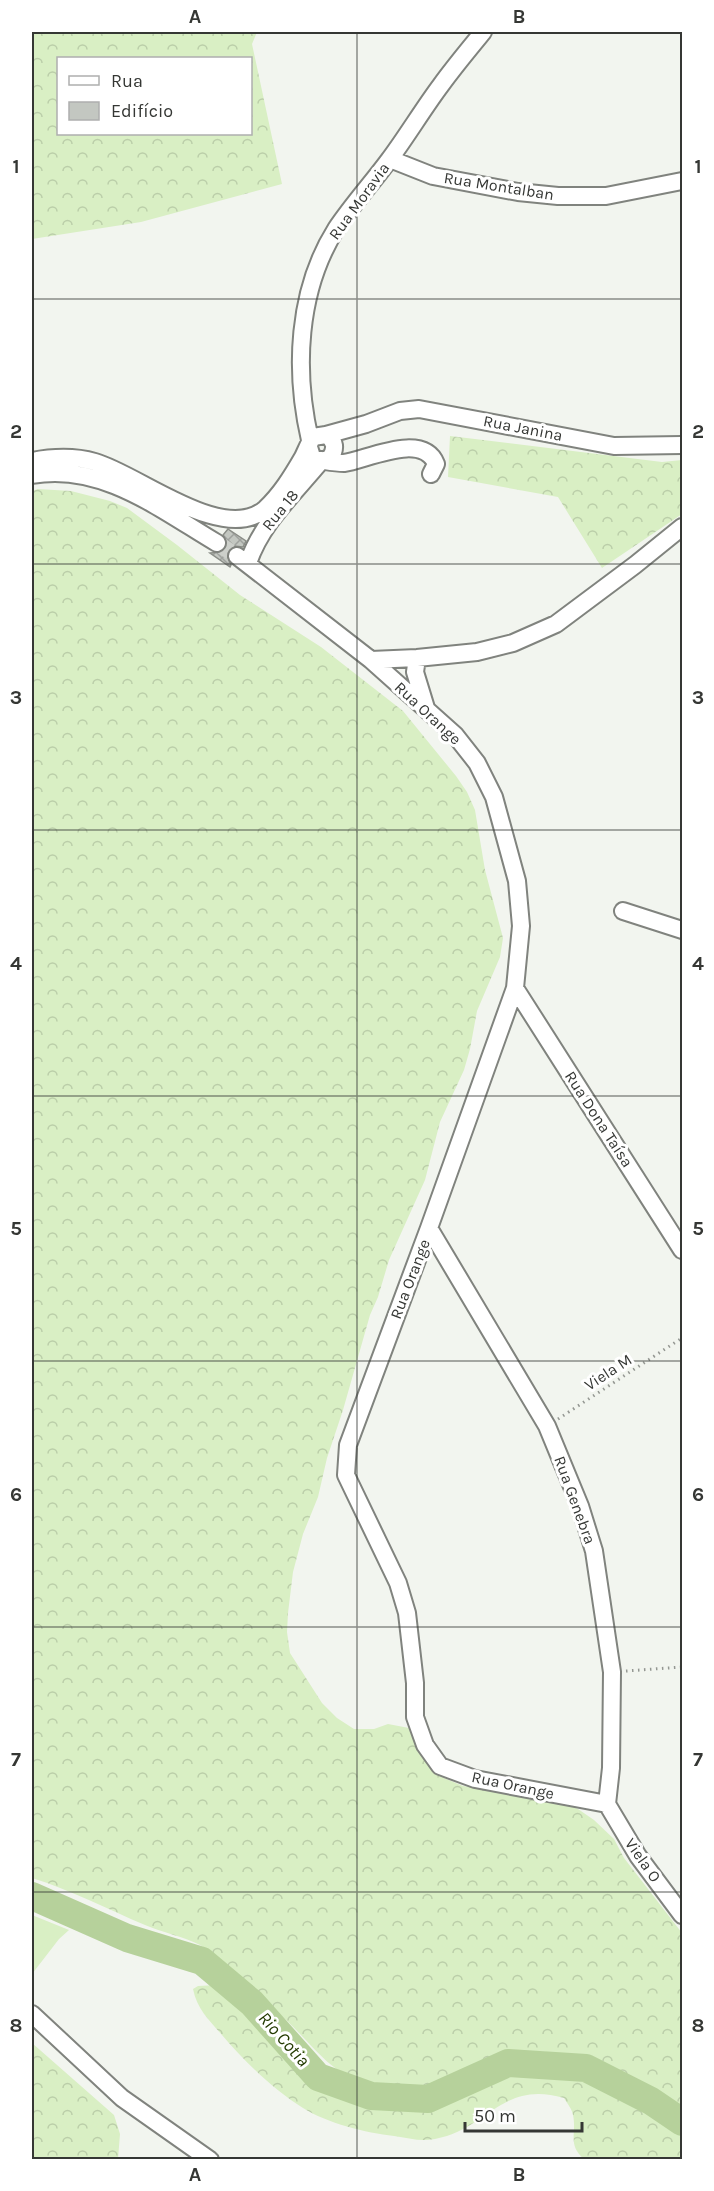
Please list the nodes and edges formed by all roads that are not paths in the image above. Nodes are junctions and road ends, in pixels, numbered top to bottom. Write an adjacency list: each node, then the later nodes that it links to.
1 (483, 32): 2 (street, Rua Moravia)
2 (390, 159): 3 (street, Rua Montalban); 5 (street, Rua Moravia)
3 (682, 181)
4 (366, 424): 5 (street, Rua Janina); 6 (street, Rua Janina); 7 (street, Rua Janina)
5 (317, 439): 7 (street); 7 (street); 8 (street, Rua 18)
6 (682, 445)
7 (326, 458): 9 (street); 13 (street, Rua 18)
8 (32, 461)
9 (431, 474)
10 (32, 475): 12 (street)
11 (682, 526): 14 (street)
12 (217, 543)
13 (242, 560): 15 (street, Rua Orange)
14 (417, 658): 15 (street); 16 (street)
15 (371, 660): 16 (street, Rua Orange)
16 (427, 711): 19 (street, Rua Orange)
17 (623, 911): 18 (street)
18 (682, 930)
19 (514, 988): 20 (street, Rua Orange); 21 (street, Rua Dona Taísa)
20 (429, 1228): 22 (street, Rua Genebra); 22 (street, Rua Orange)
21 (682, 1250)
22 (607, 1804): 23 (street, Viela O)
23 (682, 1915)
24 (32, 2014): 25 (street)
25 (210, 2160)

